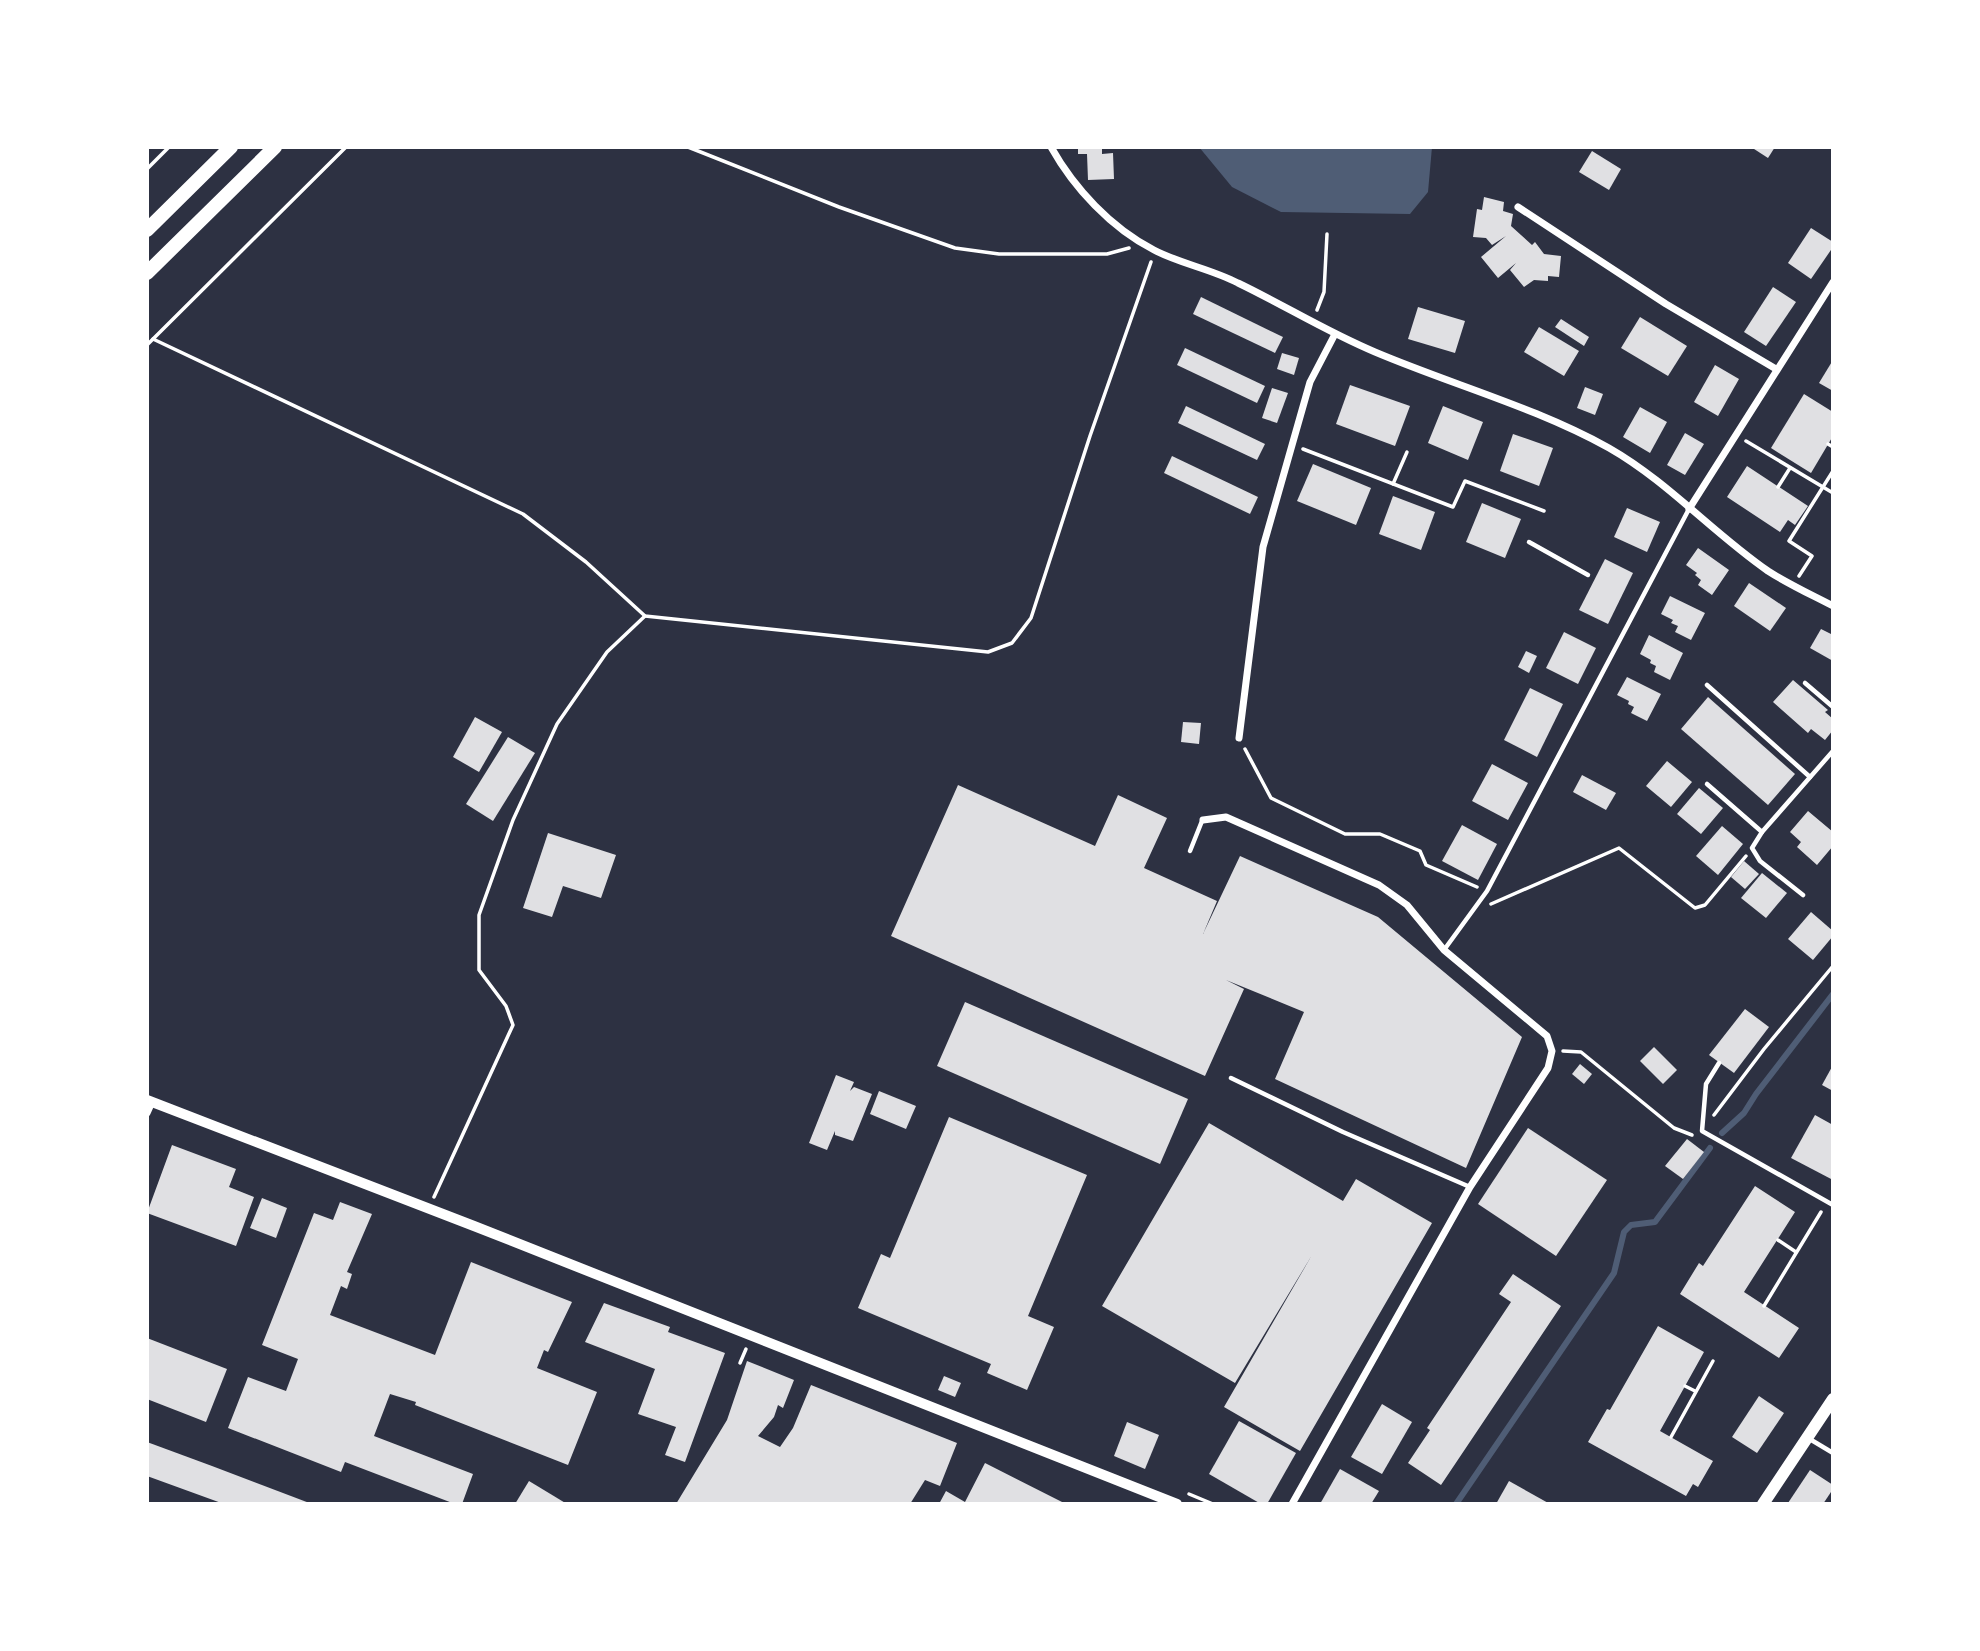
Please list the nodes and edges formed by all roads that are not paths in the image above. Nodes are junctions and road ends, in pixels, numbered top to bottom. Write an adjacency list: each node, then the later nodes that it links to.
1 (231, 147): 5 (highway)
2 (275, 147): 6 (highway)
3 (1051, 147): 8 (street)
4 (1518, 207): 9 (street)
5 (147, 230)
6 (147, 273)
7 (1833, 282): 9 (street)
8 (1335, 334): 10 (street); 17 (street)
9 (1776, 369): 10 (street)
10 (1689, 509): 13 (street); 25 (lane)
11 (1529, 542): 12 (lane)
12 (1588, 575)
13 (1833, 606)
14 (1805, 683): 16 (lane)
15 (1707, 685): 19 (lane)
16 (1833, 707)
17 (1239, 738)
18 (1833, 751): 19 (lane)
19 (1810, 777): 22 (lane)
20 (1707, 784): 22 (lane)
21 (1203, 820): 23 (lane); 25 (street)
22 (1762, 832): 24 (lane)
23 (1190, 851)
24 (1802, 895)
25 (1444, 950): 30 (street)
26 (1719, 1063): 31 (lane)
27 (1231, 1078): 30 (lane)
28 (150, 1101): 29 (street); 35 (street)
29 (147, 1113)
30 (1470, 1186): 37 (street)
31 (1830, 1203)
32 (1833, 1399): 33 (main road)
33 (1807, 1437): 34 (lane); 38 (main road)
34 (1833, 1453)
35 (1160, 1501): 36 (street)
36 (1177, 1504)
37 (1292, 1504)
38 (1763, 1504)

